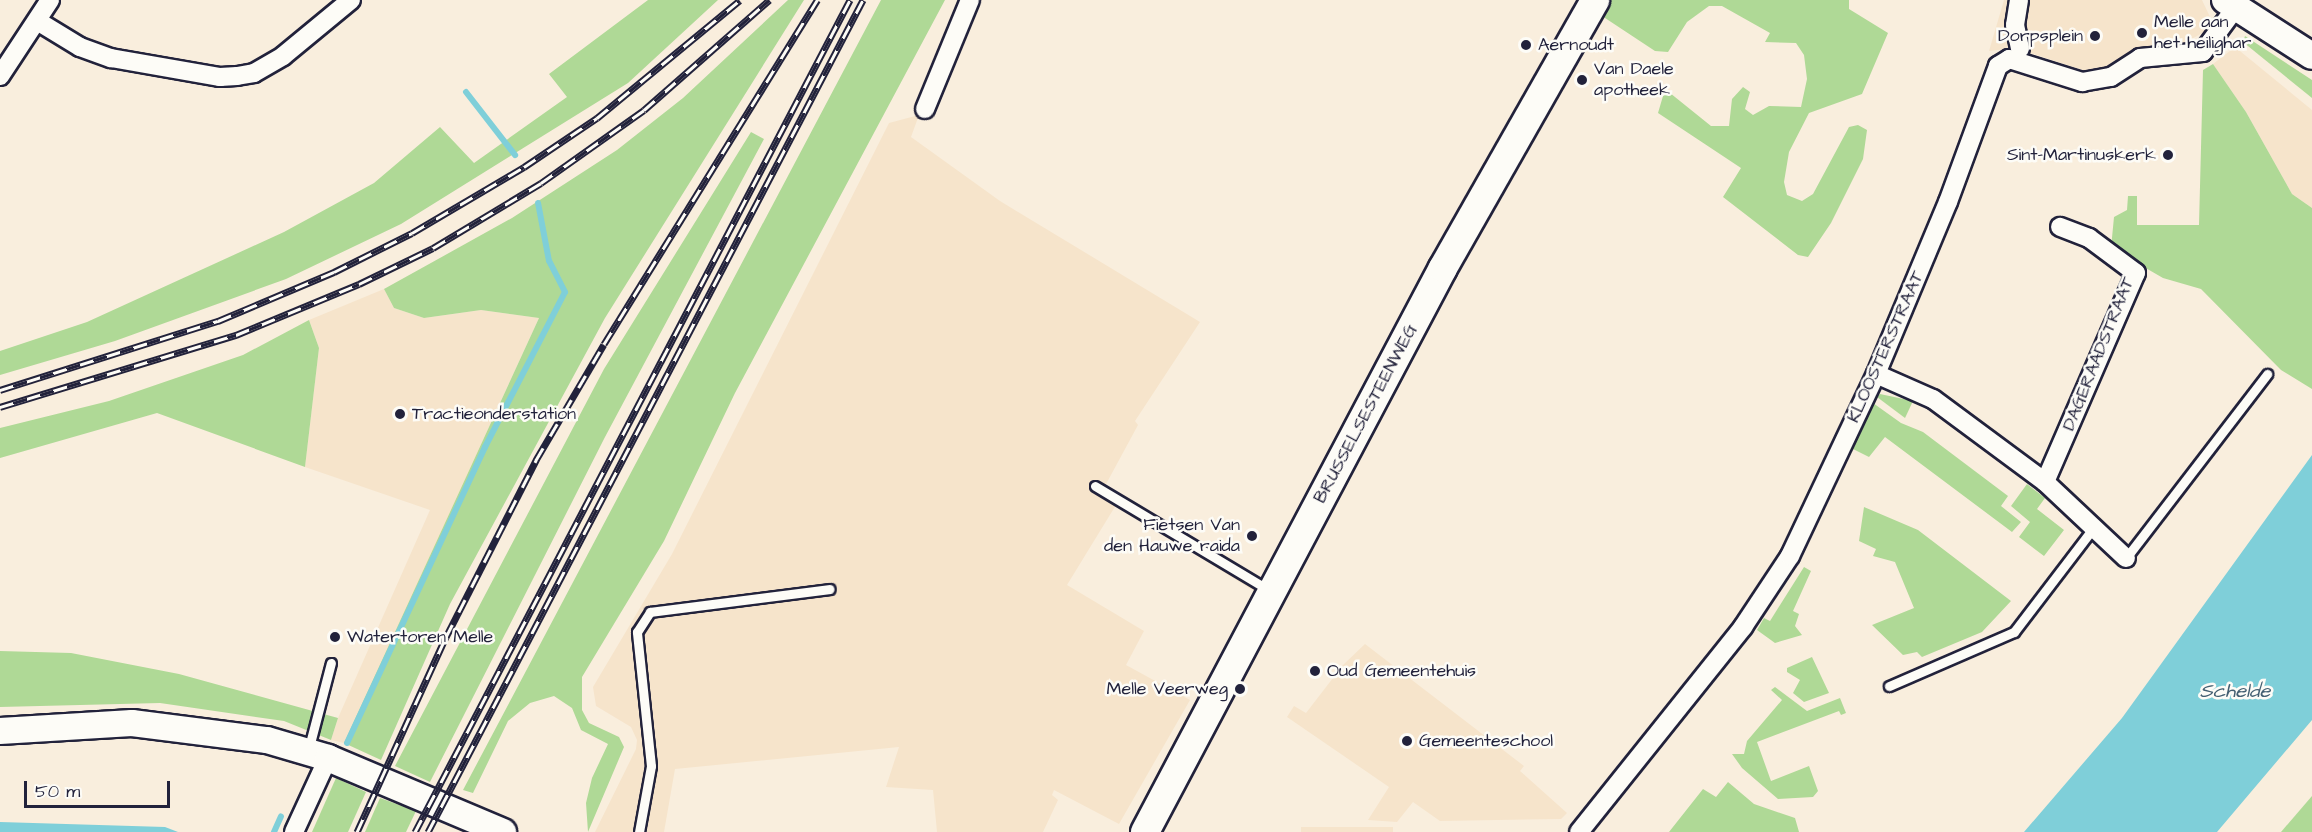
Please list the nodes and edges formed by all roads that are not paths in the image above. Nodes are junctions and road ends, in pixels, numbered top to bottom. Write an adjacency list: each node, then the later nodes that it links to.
1 (50, 0): 7 (street)
2 (351, 0): 7 (street)
3 (970, 0): 11 (street)
4 (1594, 0): 20 (main road, BRUSSELSESTEENWEG)
5 (2019, 0): 8 (street)
6 (2230, 3): 9 (main road); 13 (street, KLOOSTERSTRAAT)
7 (39, 22): 10 (street)
8 (2020, 48)
9 (2312, 56)
10 (0, 76)
11 (925, 109)
12 (2061, 227): 15 (street, DAGERAADSTRAAT)
13 (1876, 374): 15 (street); 29 (street, KLOOSTERSTRAAT)
14 (2267, 374): 18 (lane)
15 (2046, 482): 17 (street)
16 (1095, 486): 20 (lane)
17 (2094, 527): 18 (street); 22 (lane)
18 (2126, 558)
19 (830, 589): 27 (lane)
20 (1273, 593): 28 (main road, BRUSSELSESTEENWEG)
21 (331, 663): 24 (lane)
22 (1889, 686)
23 (0, 731): 24 (main road)
24 (318, 754): 25 (street); 26 (main road)
25 (294, 832)
26 (503, 832)
27 (639, 832)
28 (1145, 832)
29 (1579, 832)

